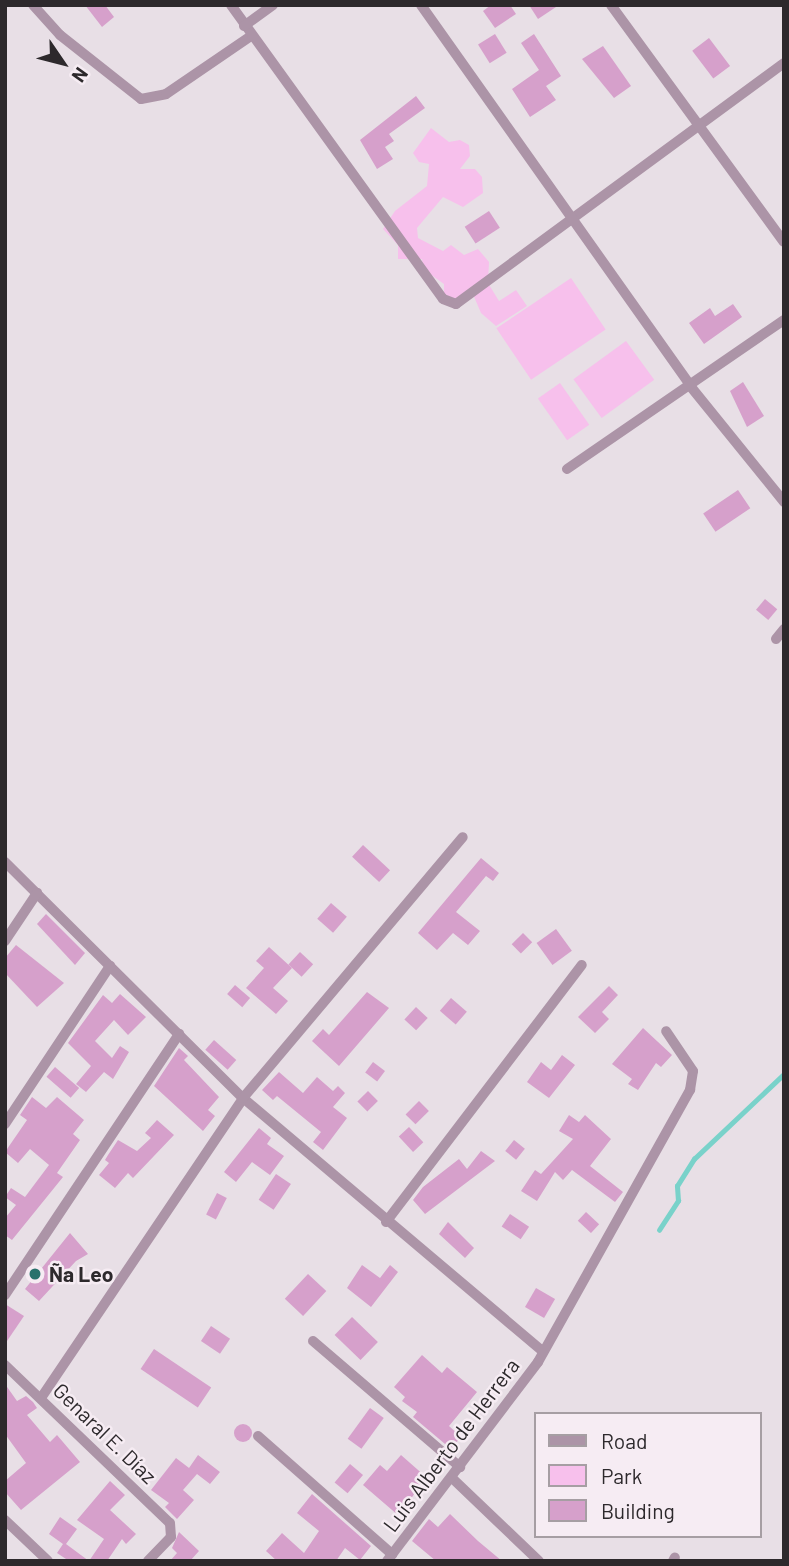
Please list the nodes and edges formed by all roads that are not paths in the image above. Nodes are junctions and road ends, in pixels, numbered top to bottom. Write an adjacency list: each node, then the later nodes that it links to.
1 (33, 5): 6 (street)
2 (231, 5): 6 (street)
3 (273, 5): 6 (street)
4 (421, 5): 9 (street)
5 (611, 5): 8 (street)
6 (248, 31): 9 (street)
7 (784, 63): 8 (street)
8 (696, 124): 9 (street); 10 (street)
9 (574, 222): 12 (street)
10 (784, 242)
11 (784, 320): 12 (street)
12 (691, 387): 13 (street); 14 (street)
13 (567, 469)
14 (784, 502)
15 (784, 629): 16 (street)
16 (776, 639)
17 (463, 837): 25 (street)
18 (5, 862): 19 (street)
19 (37, 893): 20 (street); 22 (street)
20 (5, 941)
21 (582, 965): 27 (street)
22 (110, 966): 24 (street); 26 (street)
23 (666, 1031): 30 (street, Luis Alberto de Herrera)
24 (179, 1034): 25 (street); 28 (street)
25 (243, 1098): 27 (street); 32 (street)
26 (5, 1125)
27 (386, 1222): 30 (street)
28 (5, 1295)
29 (313, 1340): 34 (street)
30 (541, 1350): 34 (street, Luis Alberto de Herrera)
31 (5, 1365): 32 (street, Genaral E. Díaz)
32 (41, 1398): 39 (street, Genaral E. Díaz)
33 (258, 1436): 37 (street)
34 (460, 1467): 35 (street, Luis Alberto de Herrera)
35 (452, 1478): 37 (street, Luis Alberto de Herrera); 40 (street)
36 (5, 1520): 38 (street)
37 (390, 1558)
38 (48, 1561)
39 (148, 1561)
40 (539, 1561)

